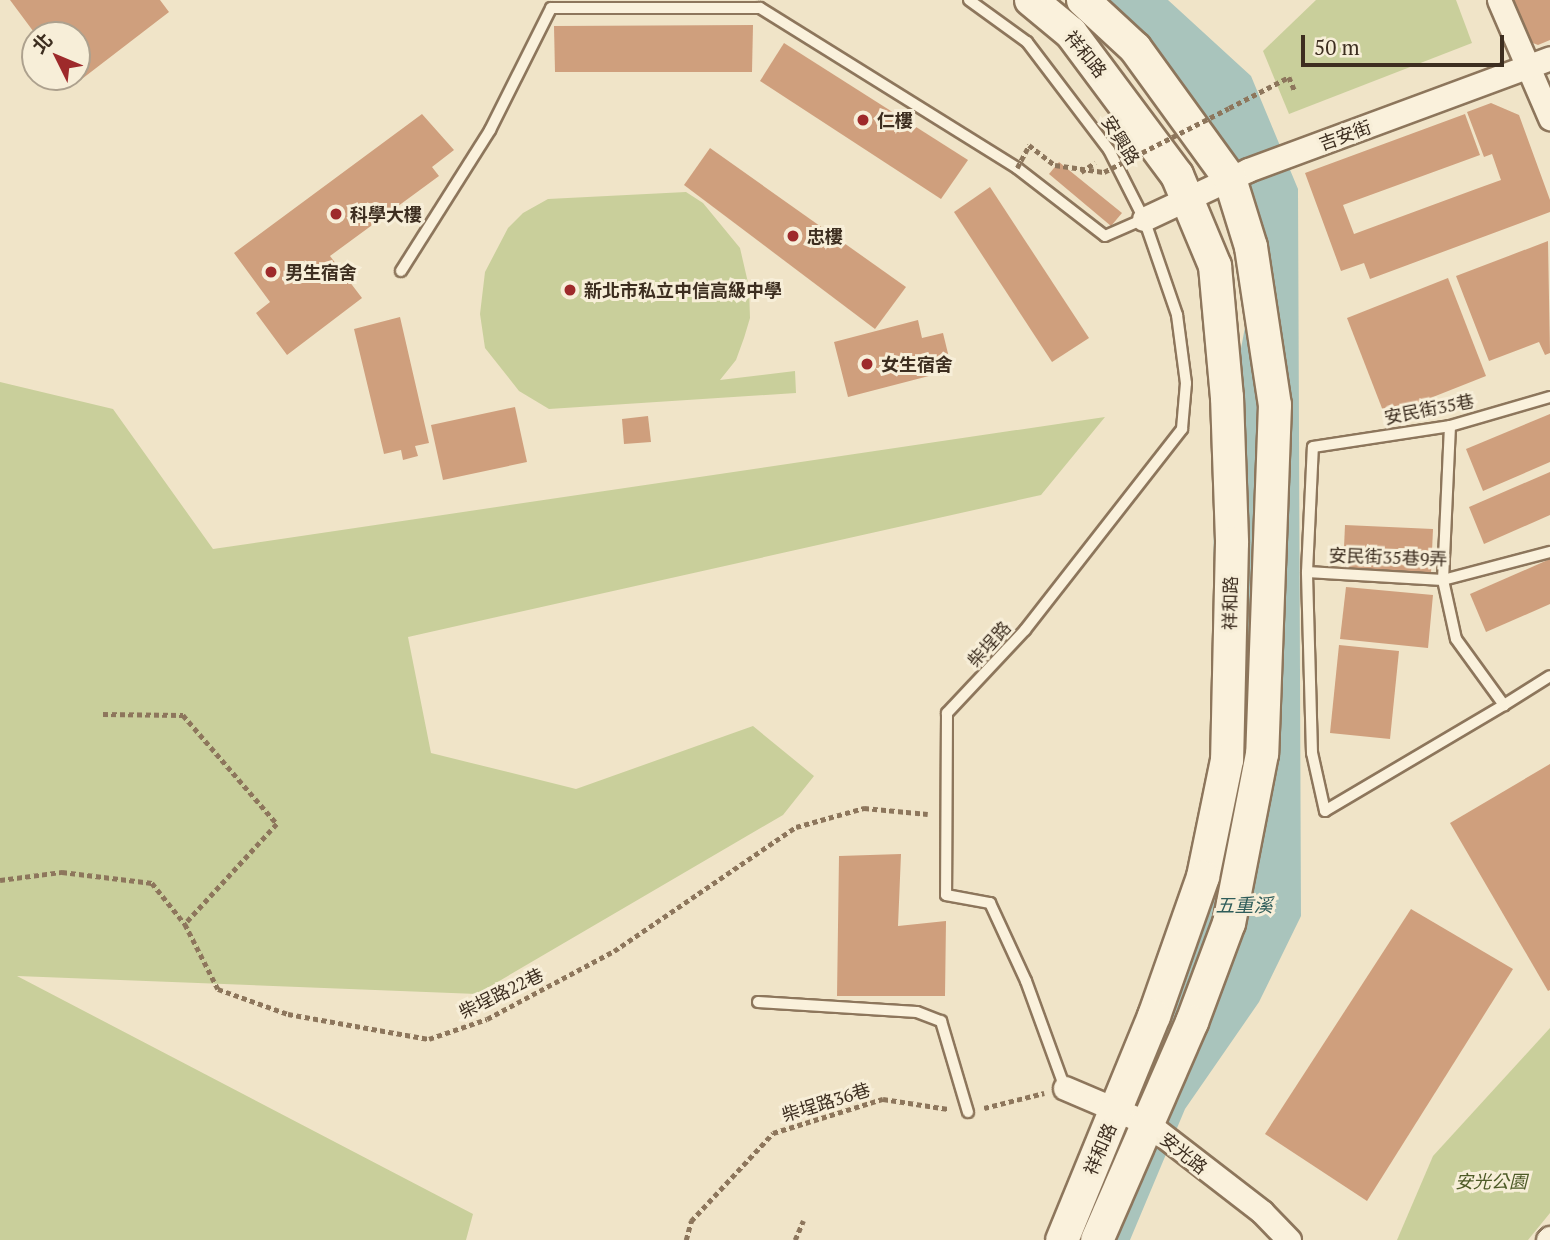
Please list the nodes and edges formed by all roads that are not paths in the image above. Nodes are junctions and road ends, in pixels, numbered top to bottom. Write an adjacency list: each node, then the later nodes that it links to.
1 (969, 0): 9 (lane, 安興路)
2 (1031, 0): 8 (main road, 祥和路)
3 (1083, 0): 7 (main road, 祥和路)
4 (1499, 0): 5 (street)
5 (1540, 64): 6 (street); 7 (street, 吉安街)
6 (1550, 118)
7 (1239, 175): 8 (street, 吉安街); 22 (main road, 祥和路)
8 (1190, 200): 9 (street, 吉安街); 20 (main road, 祥和路)
9 (1144, 219): 10 (lane); 19 (lane, 柴埕路)
10 (401, 271)
11 (1550, 397): 12 (lane, 安民街35巷)
12 (1450, 426): 14 (lane, 安民街35巷); 15 (lane)
13 (1550, 552): 15 (lane, 安民街35巷9弄)
14 (1307, 572): 15 (lane, 安民街35巷9弄); 17 (lane)
15 (1443, 580): 17 (lane)
16 (1550, 676): 17 (lane)
17 (1504, 705)
18 (758, 1002): 21 (lane)
19 (1065, 1088): 20 (street, 安光路)
20 (1116, 1108): 22 (street, 安光路); 23 (main road, 祥和路)
21 (968, 1112)
22 (1147, 1124): 24 (main road, 祥和路); 25 (street, 安光路)
23 (1062, 1240)
24 (1097, 1240)
25 (1289, 1240)

